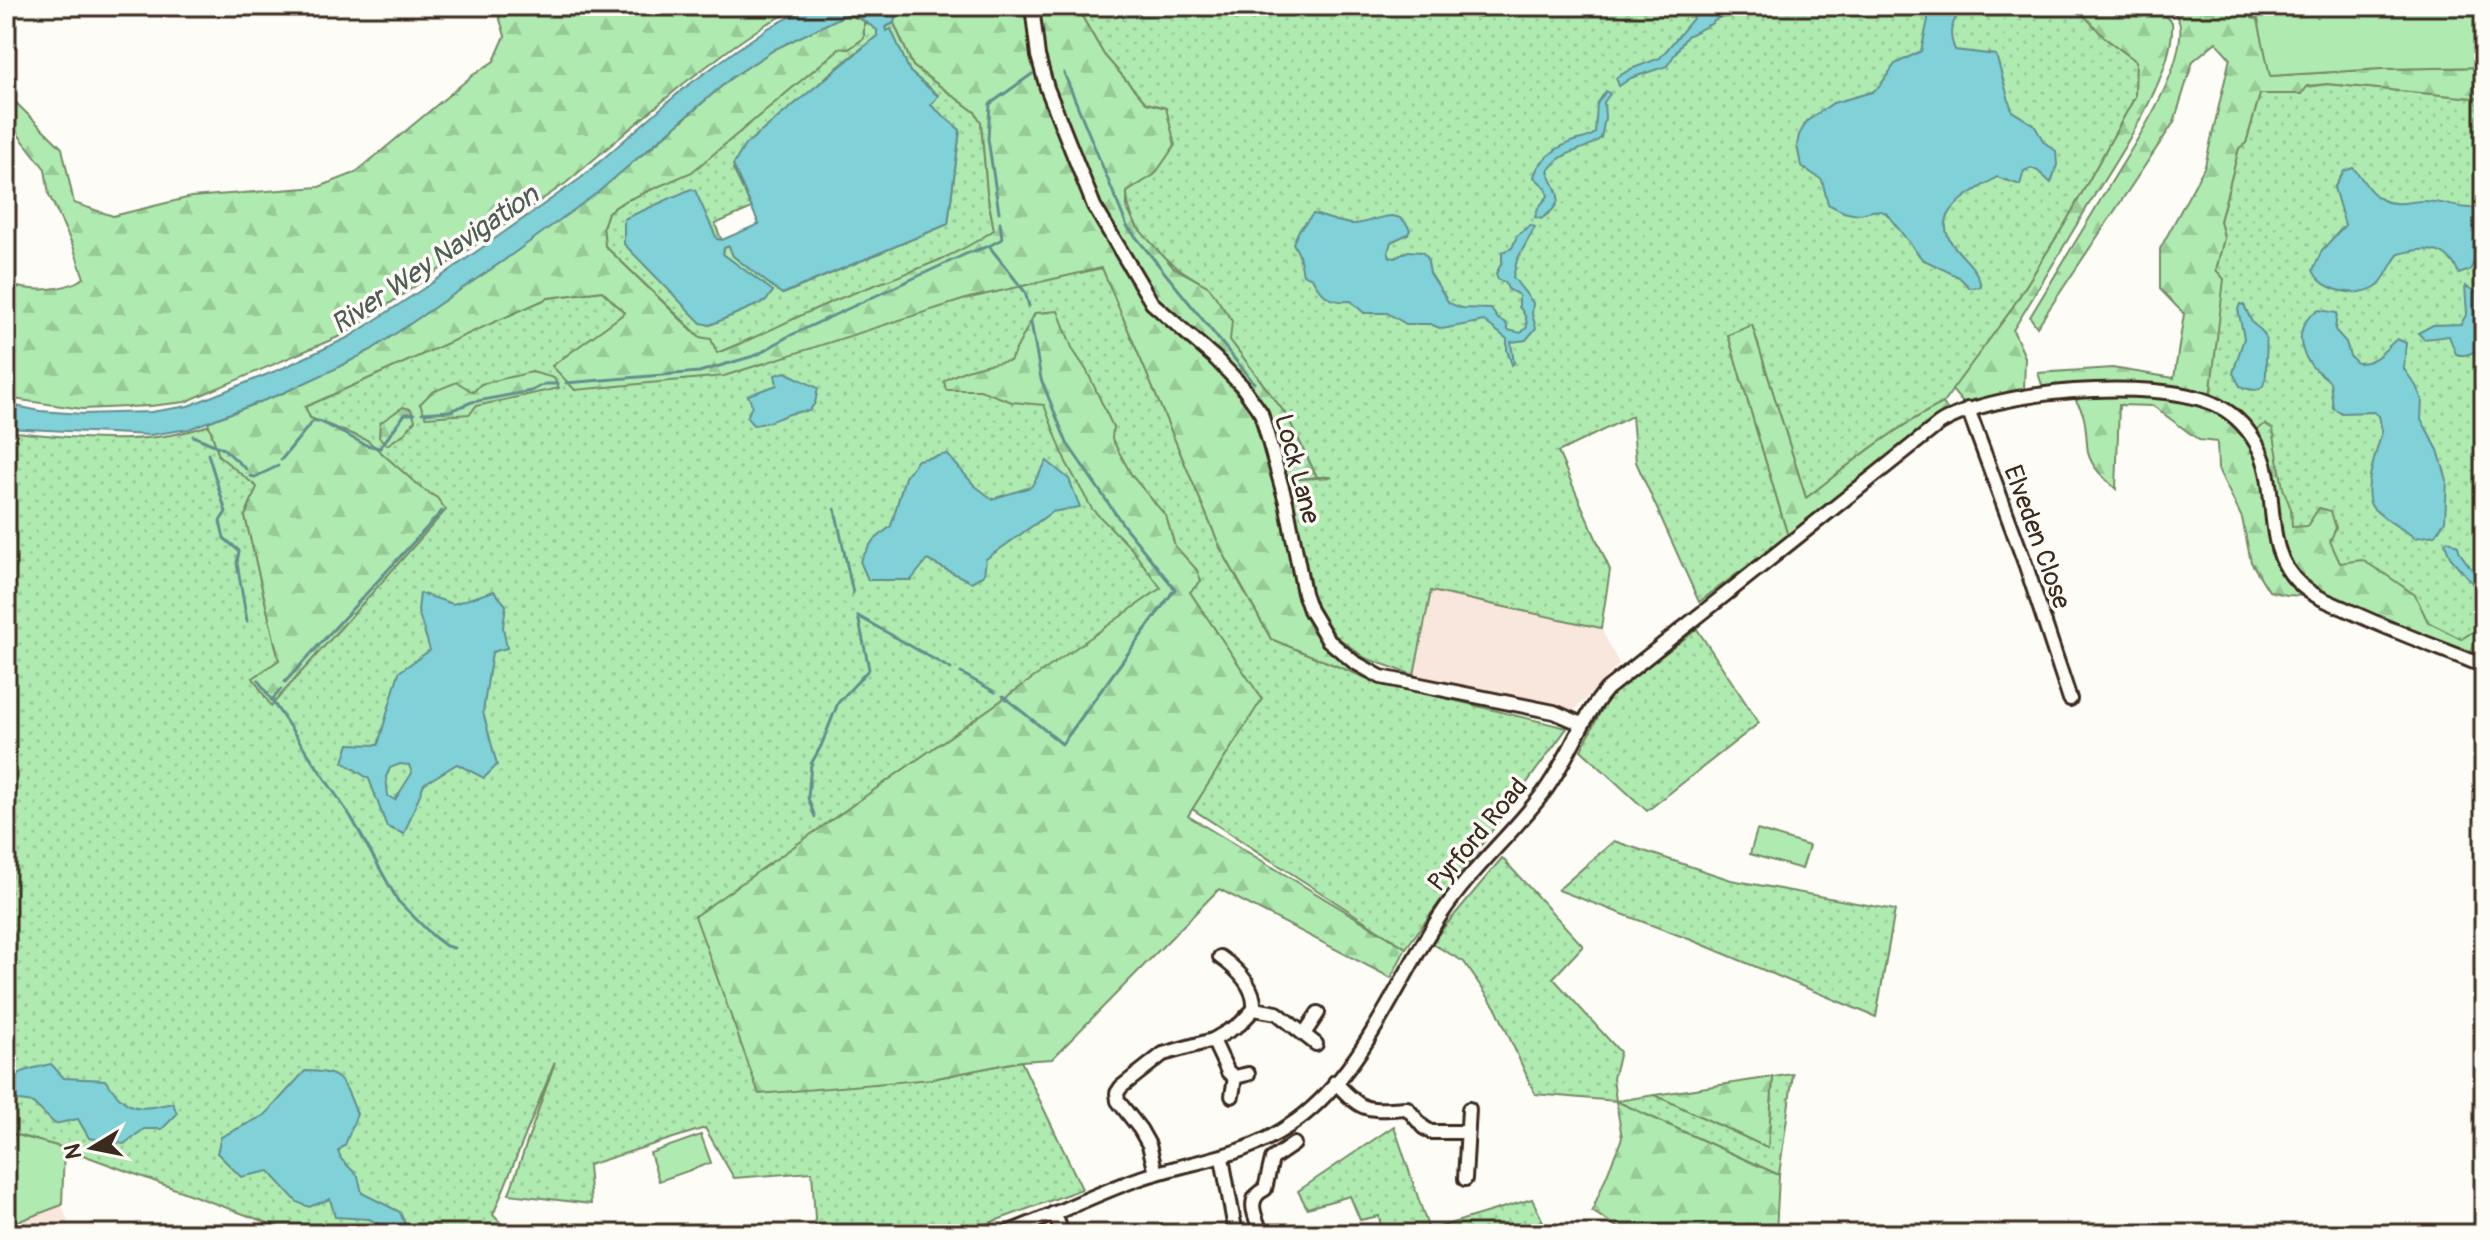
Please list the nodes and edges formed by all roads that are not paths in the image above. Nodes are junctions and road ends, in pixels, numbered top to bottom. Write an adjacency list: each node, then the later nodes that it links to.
1 (1032, 6): 7 (street, Lock Lane)
2 (1968, 409): 3 (street, Pyrford Road); 5 (street, Elveden Close); 7 (street, Pyrford Road)
3 (2484, 666)
4 (2078, 674): 5 (street)
5 (2064, 680): 6 (street, Elveden Close)
6 (2070, 699)
7 (1582, 724): 14 (street, Pyrford Road)
8 (1228, 959): 9 (street)
9 (1254, 1009): 11 (street); 12 (street)
10 (1318, 1013): 11 (street)
11 (1304, 1034): 13 (street)
12 (1213, 1040): 15 (street); 20 (street)
13 (1316, 1044)
14 (1335, 1082): 17 (street); 19 (street, Pyrford Road)
15 (1232, 1096)
16 (1469, 1109): 17 (street)
17 (1467, 1132): 21 (street)
18 (1294, 1144): 26 (street)
19 (1222, 1158): 20 (street, Pyrford Road); 25 (street)
20 (1156, 1173): 22 (street, Pyrford Road)
21 (1465, 1179)
22 (1054, 1213): 23 (street, Pyrford Road); 24 (street)
23 (1003, 1234)
24 (1063, 1234)
25 (1236, 1234)
26 (1262, 1234)

